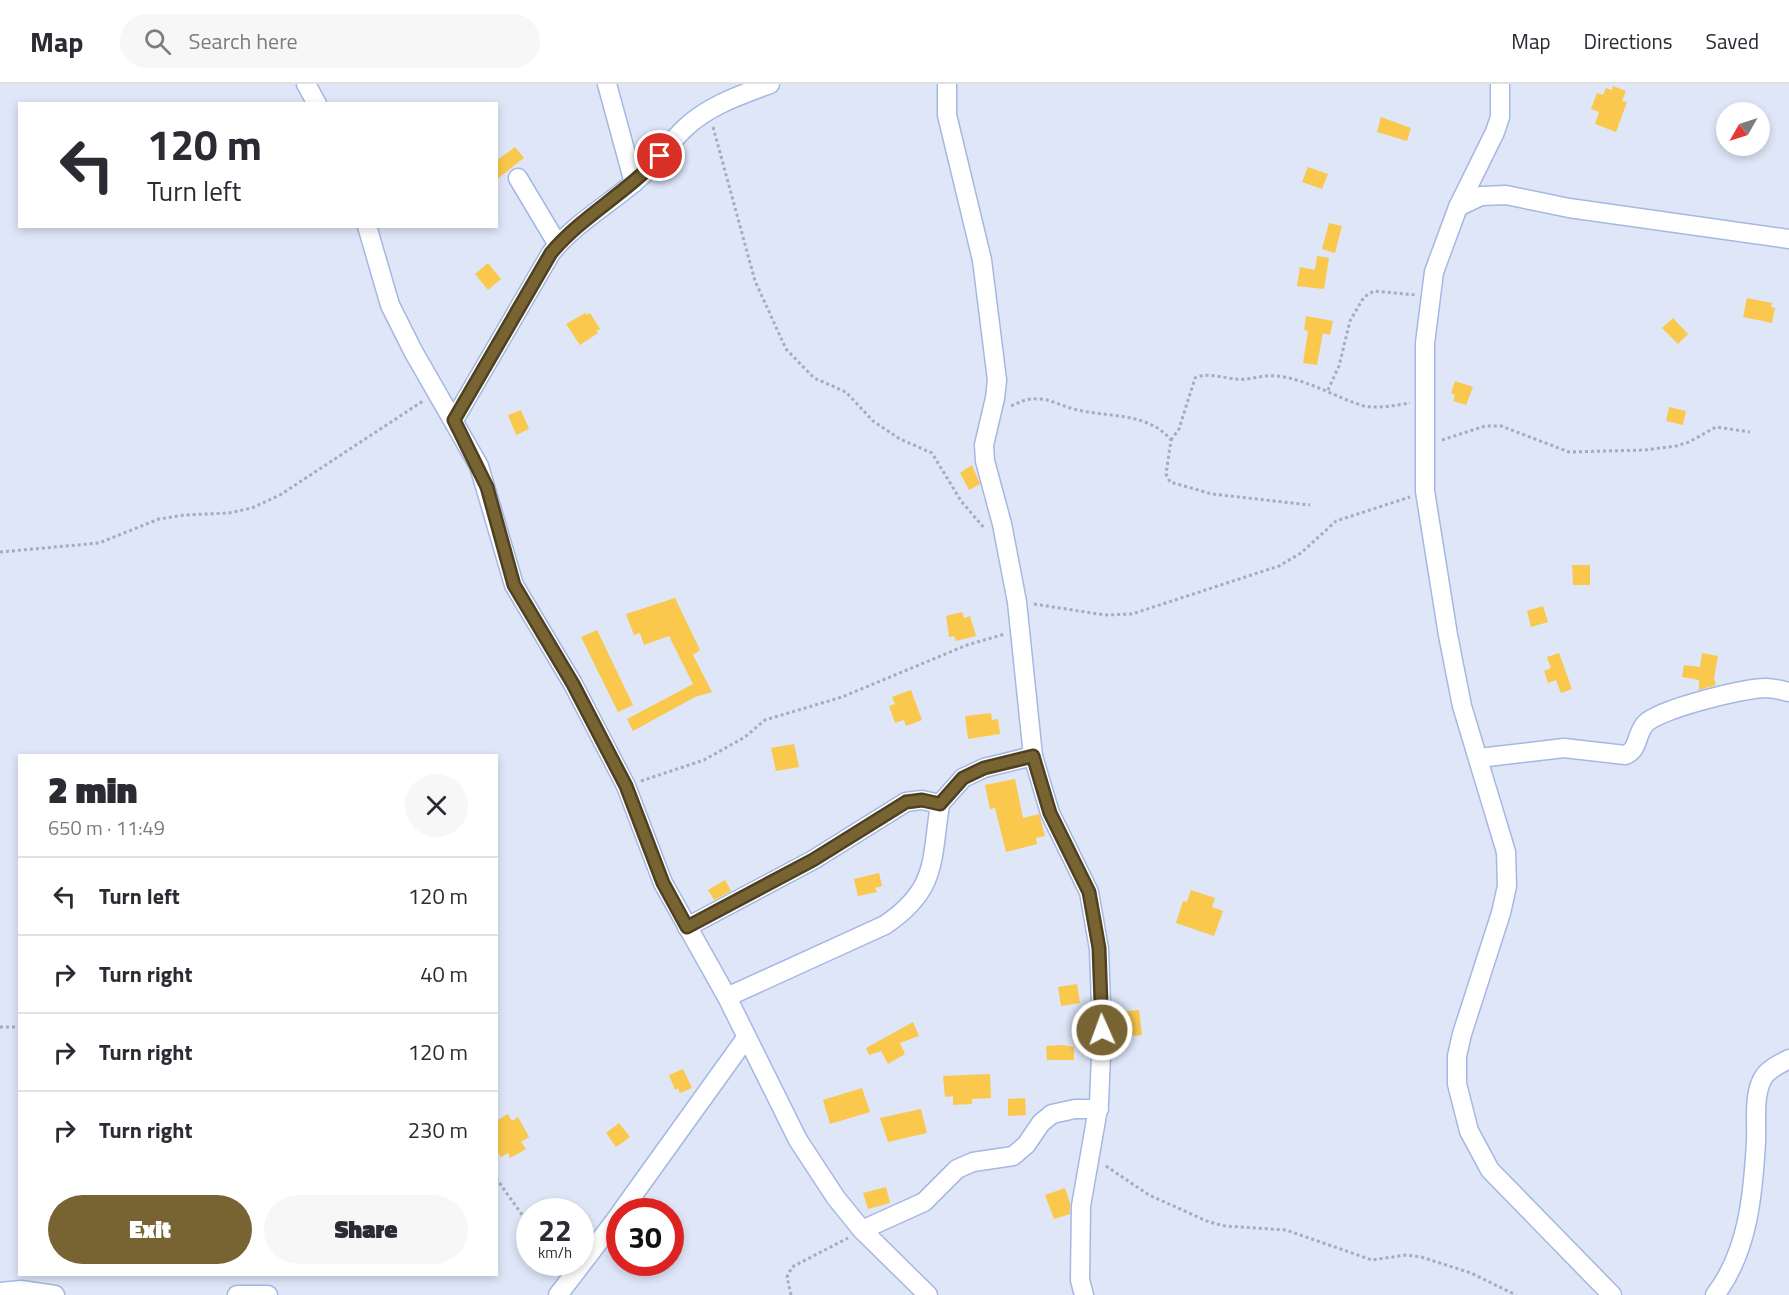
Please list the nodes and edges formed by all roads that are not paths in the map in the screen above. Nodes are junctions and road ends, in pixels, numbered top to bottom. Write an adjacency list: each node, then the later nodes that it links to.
1 (306, 84): 6 (street)
2 (607, 84): 8 (street)
3 (770, 84): 8 (street)
4 (947, 84): 15 (street)
5 (1500, 84): 9 (street)
6 (316, 102)
7 (518, 178): 12 (street)
8 (634, 183): 12 (street)
9 (1458, 207): 11 (street); 16 (street)
10 (368, 228): 13 (street)
11 (1789, 239)
12 (558, 245): 13 (street)
13 (454, 420): 18 (street)
14 (1789, 692): 16 (street)
15 (1033, 756): 17 (street); 22 (street)
16 (1479, 758): 33 (street)
17 (940, 804): 18 (street); 19 (street)
18 (687, 927): 19 (street)
19 (728, 997): 20 (street)
20 (746, 1038): 23 (street); 24 (street)
21 (1789, 1059): 34 (street)
22 (1099, 1109): 24 (street); 32 (street)
23 (631, 1198)
24 (862, 1230): 31 (street)
25 (606, 1232): 30 (street)
26 (0, 1292): 27 (street)
27 (55, 1295)
28 (237, 1295): 29 (street)
29 (268, 1295)
30 (558, 1295)
31 (928, 1295)
32 (1084, 1295)
33 (1612, 1295)
34 (1715, 1295)

